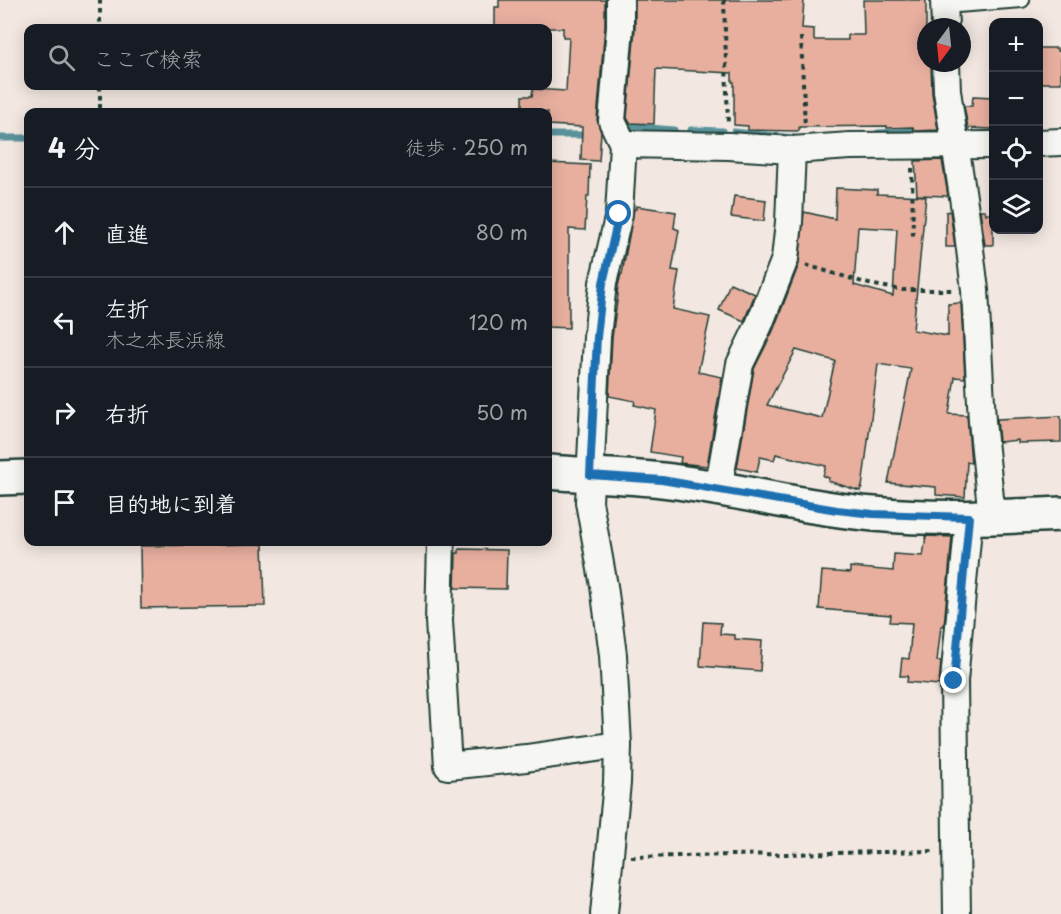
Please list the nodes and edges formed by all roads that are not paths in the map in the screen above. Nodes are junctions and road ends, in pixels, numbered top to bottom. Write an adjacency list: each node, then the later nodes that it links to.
1 (620, 0): 7 (street)
2 (1022, 0): 3 (lane)
3 (945, 11)
4 (946, 72): 9 (street)
5 (1061, 142): 6 (street)
6 (1043, 143)
7 (623, 144): 10 (street); 12 (street)
8 (989, 145): 9 (street)
9 (955, 146): 10 (street); 17 (street)
10 (799, 149): 15 (street)
11 (552, 472): 12 (main road)
12 (590, 475): 15 (main road); 19 (street)
13 (24, 477): 14 (main road)
14 (0, 478)
15 (718, 490): 17 (main road)
16 (1061, 514): 17 (main road)
17 (980, 517): 21 (street)
18 (441, 546): 19 (street)
19 (618, 745): 20 (street)
20 (604, 914)
21 (957, 914)

